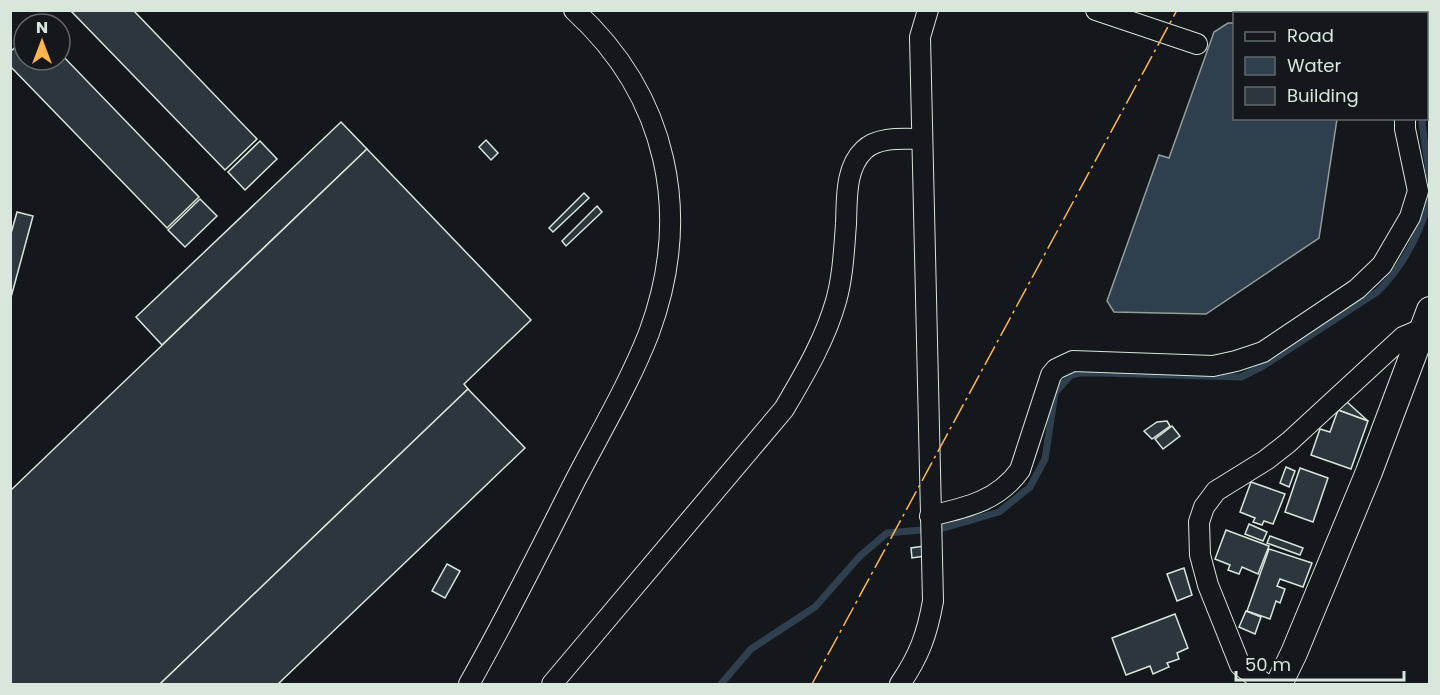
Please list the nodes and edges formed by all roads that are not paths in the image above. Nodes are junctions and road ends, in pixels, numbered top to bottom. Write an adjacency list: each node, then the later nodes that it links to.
1 (574, 10): 9 (street)
2 (928, 10): 6 (street)
3 (1096, 10): 4 (street)
4 (1197, 44)
5 (1406, 120): 8 (street)
6 (922, 139): 8 (street); 10 (street)
7 (1426, 319): 12 (street); 13 (street)
8 (930, 526): 11 (street)
9 (469, 684)
10 (552, 684)
11 (900, 684)
12 (1265, 684)
13 (1279, 684)

